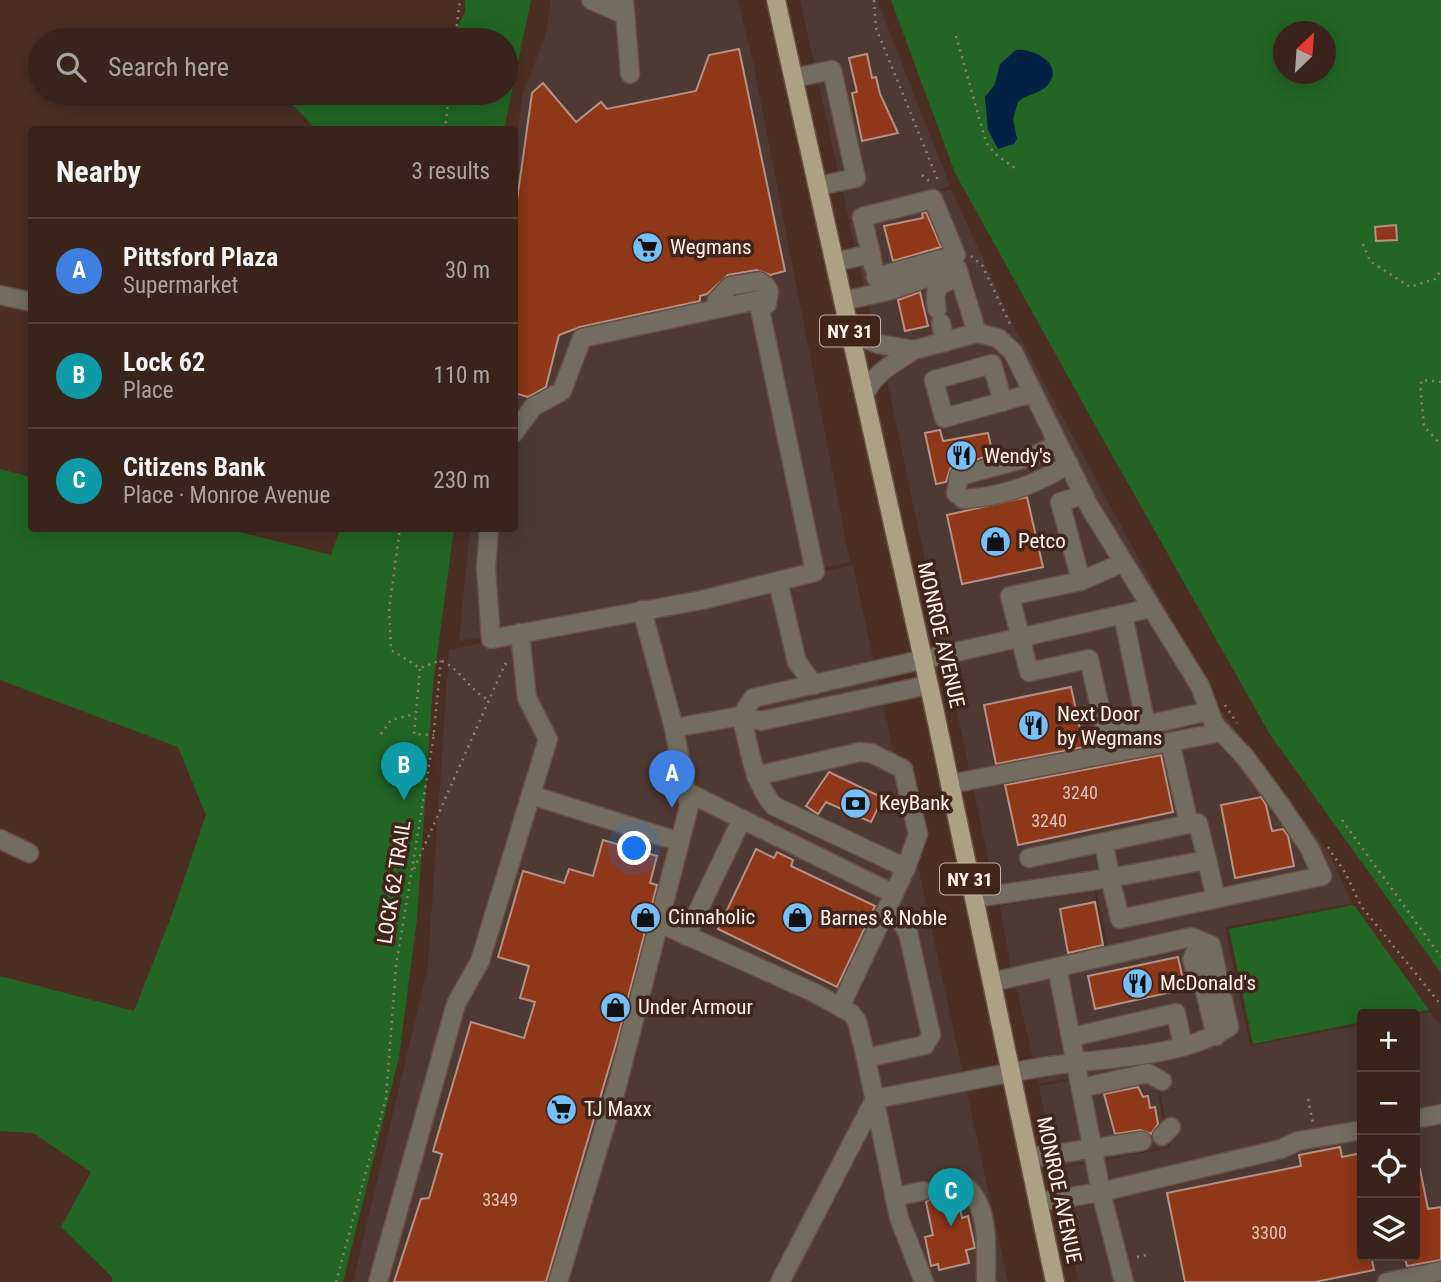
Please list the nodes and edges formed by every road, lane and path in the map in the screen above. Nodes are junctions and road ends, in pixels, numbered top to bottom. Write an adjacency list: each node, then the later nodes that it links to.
1 (460, 0): 6 (path)
2 (591, 0): 5 (street)
3 (776, 0): 9 (main road, MONROE AVENUE / NY 31)
4 (874, 0): 14 (path)
5 (624, 7): 8 (street)
6 (456, 28)
7 (956, 36): 12 (path)
8 (630, 74)
9 (794, 78): 13 (main road, MONROE AVENUE / NY 31); 13 (street)
10 (448, 105): 11 (path)
11 (445, 126)
12 (1014, 168)
13 (818, 186): 18 (main road, MONROE AVENUE / NY 31)
14 (941, 190)
15 (1363, 244): 19 (path)
16 (965, 250): 27 (path)
17 (871, 254): 18 (street); 21 (street); 21 (street)
18 (835, 262): 24 (main road, MONROE AVENUE / NY 31)
19 (1441, 270)
20 (958, 273): 21 (street); 25 (street); 28 (street)
21 (877, 285): 24 (street)
22 (0, 295): 23 (street)
23 (28, 301)
24 (843, 301): 26 (main road, MONROE AVENUE / NY 31)
25 (977, 332): 28 (street); 31 (street)
26 (850, 334): 29 (street); 32 (main road, MONROE AVENUE / NY 31)
27 (1015, 334)
28 (945, 342): 29 (street)
29 (914, 351): 32 (street)
30 (1441, 382): 36 (path)
31 (1033, 393): 33 (street); 35 (street)
32 (864, 395): 50 (main road, MONROE AVENUE / NY 31)
33 (1003, 402)
34 (518, 428): 43 (street)
35 (1058, 444): 37 (street); 37 (street)
36 (1441, 445)
37 (1069, 464): 38 (street)
38 (1084, 495): 41 (street); 42 (street)
39 (399, 532): 52 (path)
40 (489, 532): 47 (street)
41 (1122, 563): 42 (street); 44 (street)
42 (1081, 581): 48 (street)
43 (778, 582): 45 (street); 53 (street)
44 (1151, 608): 46 (street); 56 (street)
45 (642, 610): 47 (street); 60 (street)
46 (1122, 615): 48 (street); 59 (street)
47 (520, 633): 51 (street)
48 (1020, 639): 50 (street); 59 (street)
49 (441, 660): 52 (path); 55 (path); 64 (path, LOCK 62 TRAIL)
50 (923, 661): 53 (street); 54 (main road, MONROE AVENUE / NY 31)
51 (523, 662): 55 (path); 69 (street)
52 (420, 668): 57 (path)
53 (814, 685): 58 (street)
54 (928, 685): 58 (street); 67 (main road, MONROE AVENUE / NY 31)
55 (489, 700): 81 (path)
56 (1216, 705): 59 (street); 61 (path); 62 (street)
57 (416, 714): 63 (path); 64 (path)
58 (741, 716): 60 (street); 66 (street)
59 (1146, 725)
60 (674, 728): 68 (street)
61 (1241, 730)
62 (1222, 732): 65 (street); 84 (street)
63 (381, 734)
64 (434, 735): 81 (path, LOCK 62 TRAIL)
65 (1170, 742): 67 (street); 72 (street)
66 (756, 776): 80 (street); 80 (street)
67 (950, 784): 83 (main road, MONROE AVENUE / NY 31)
68 (687, 792): 70 (street); 75 (street)
69 (531, 795): 75 (street); 119 (street)
70 (742, 819): 85 (street); 87 (street)
71 (1342, 820): 88 (path)
72 (1189, 824): 76 (street); 79 (street)
73 (0, 838): 77 (street)
74 (1322, 839): 92 (path)
75 (680, 842): 86 (street)
76 (1104, 842): 78 (street); 82 (street)
77 (29, 853)
78 (1029, 858)
79 (1207, 859): 82 (street); 84 (street)
80 (906, 868): 85 (street)
81 (411, 876): 118 (path, LOCK 62 TRAIL)
82 (1110, 878): 83 (street); 84 (street)
83 (974, 898): 90 (main road, MONROE AVENUE / NY 31)
84 (1216, 899)
85 (890, 902): 91 (street); 96 (street)
86 (659, 923): 87 (street); 120 (street)
87 (685, 936): 91 (street)
88 (1441, 957)
89 (1060, 967): 90 (street); 93 (street); 93 (street); 94 (street)
90 (992, 982): 98 (main road, MONROE AVENUE / NY 31)
91 (841, 1005): 96 (street)
92 (1441, 1005)
93 (1216, 1036): 95 (street)
94 (1072, 1037): 95 (street); 97 (street)
95 (1183, 1046): 97 (street)
96 (866, 1058): 102 (street)
97 (1075, 1062): 98 (street); 100 (street)
98 (1011, 1073): 102 (street); 109 (main road, MONROE AVENUE / NY 31)
99 (1162, 1080): 100 (street)
100 (1081, 1088): 108 (street)
101 (1308, 1098): 105 (path)
102 (875, 1099): 113 (street); 121 (street)
103 (1441, 1114): 104 (street)
104 (1420, 1118)
105 (1314, 1129)
106 (1357, 1131): 112 (street)
107 (1142, 1141): 108 (street)
108 (1093, 1150): 109 (street); 112 (street)
109 (1029, 1158): 114 (main road, MONROE AVENUE / NY 31)
110 (944, 1186): 123 (street)
111 (923, 1191): 113 (street)
112 (1101, 1192): 114 (street); 125 (street)
113 (894, 1198): 122 (street)
114 (1038, 1202): 124 (main road, MONROE AVENUE / NY 31)
115 (1150, 1254): 116 (path)
116 (1137, 1257)
117 (1441, 1271): 126 (street)
118 (336, 1282)
119 (377, 1282)
120 (558, 1282)
121 (780, 1282)
122 (924, 1282)
123 (986, 1282)
124 (1055, 1282)
125 (1124, 1282)
126 (1387, 1282)

